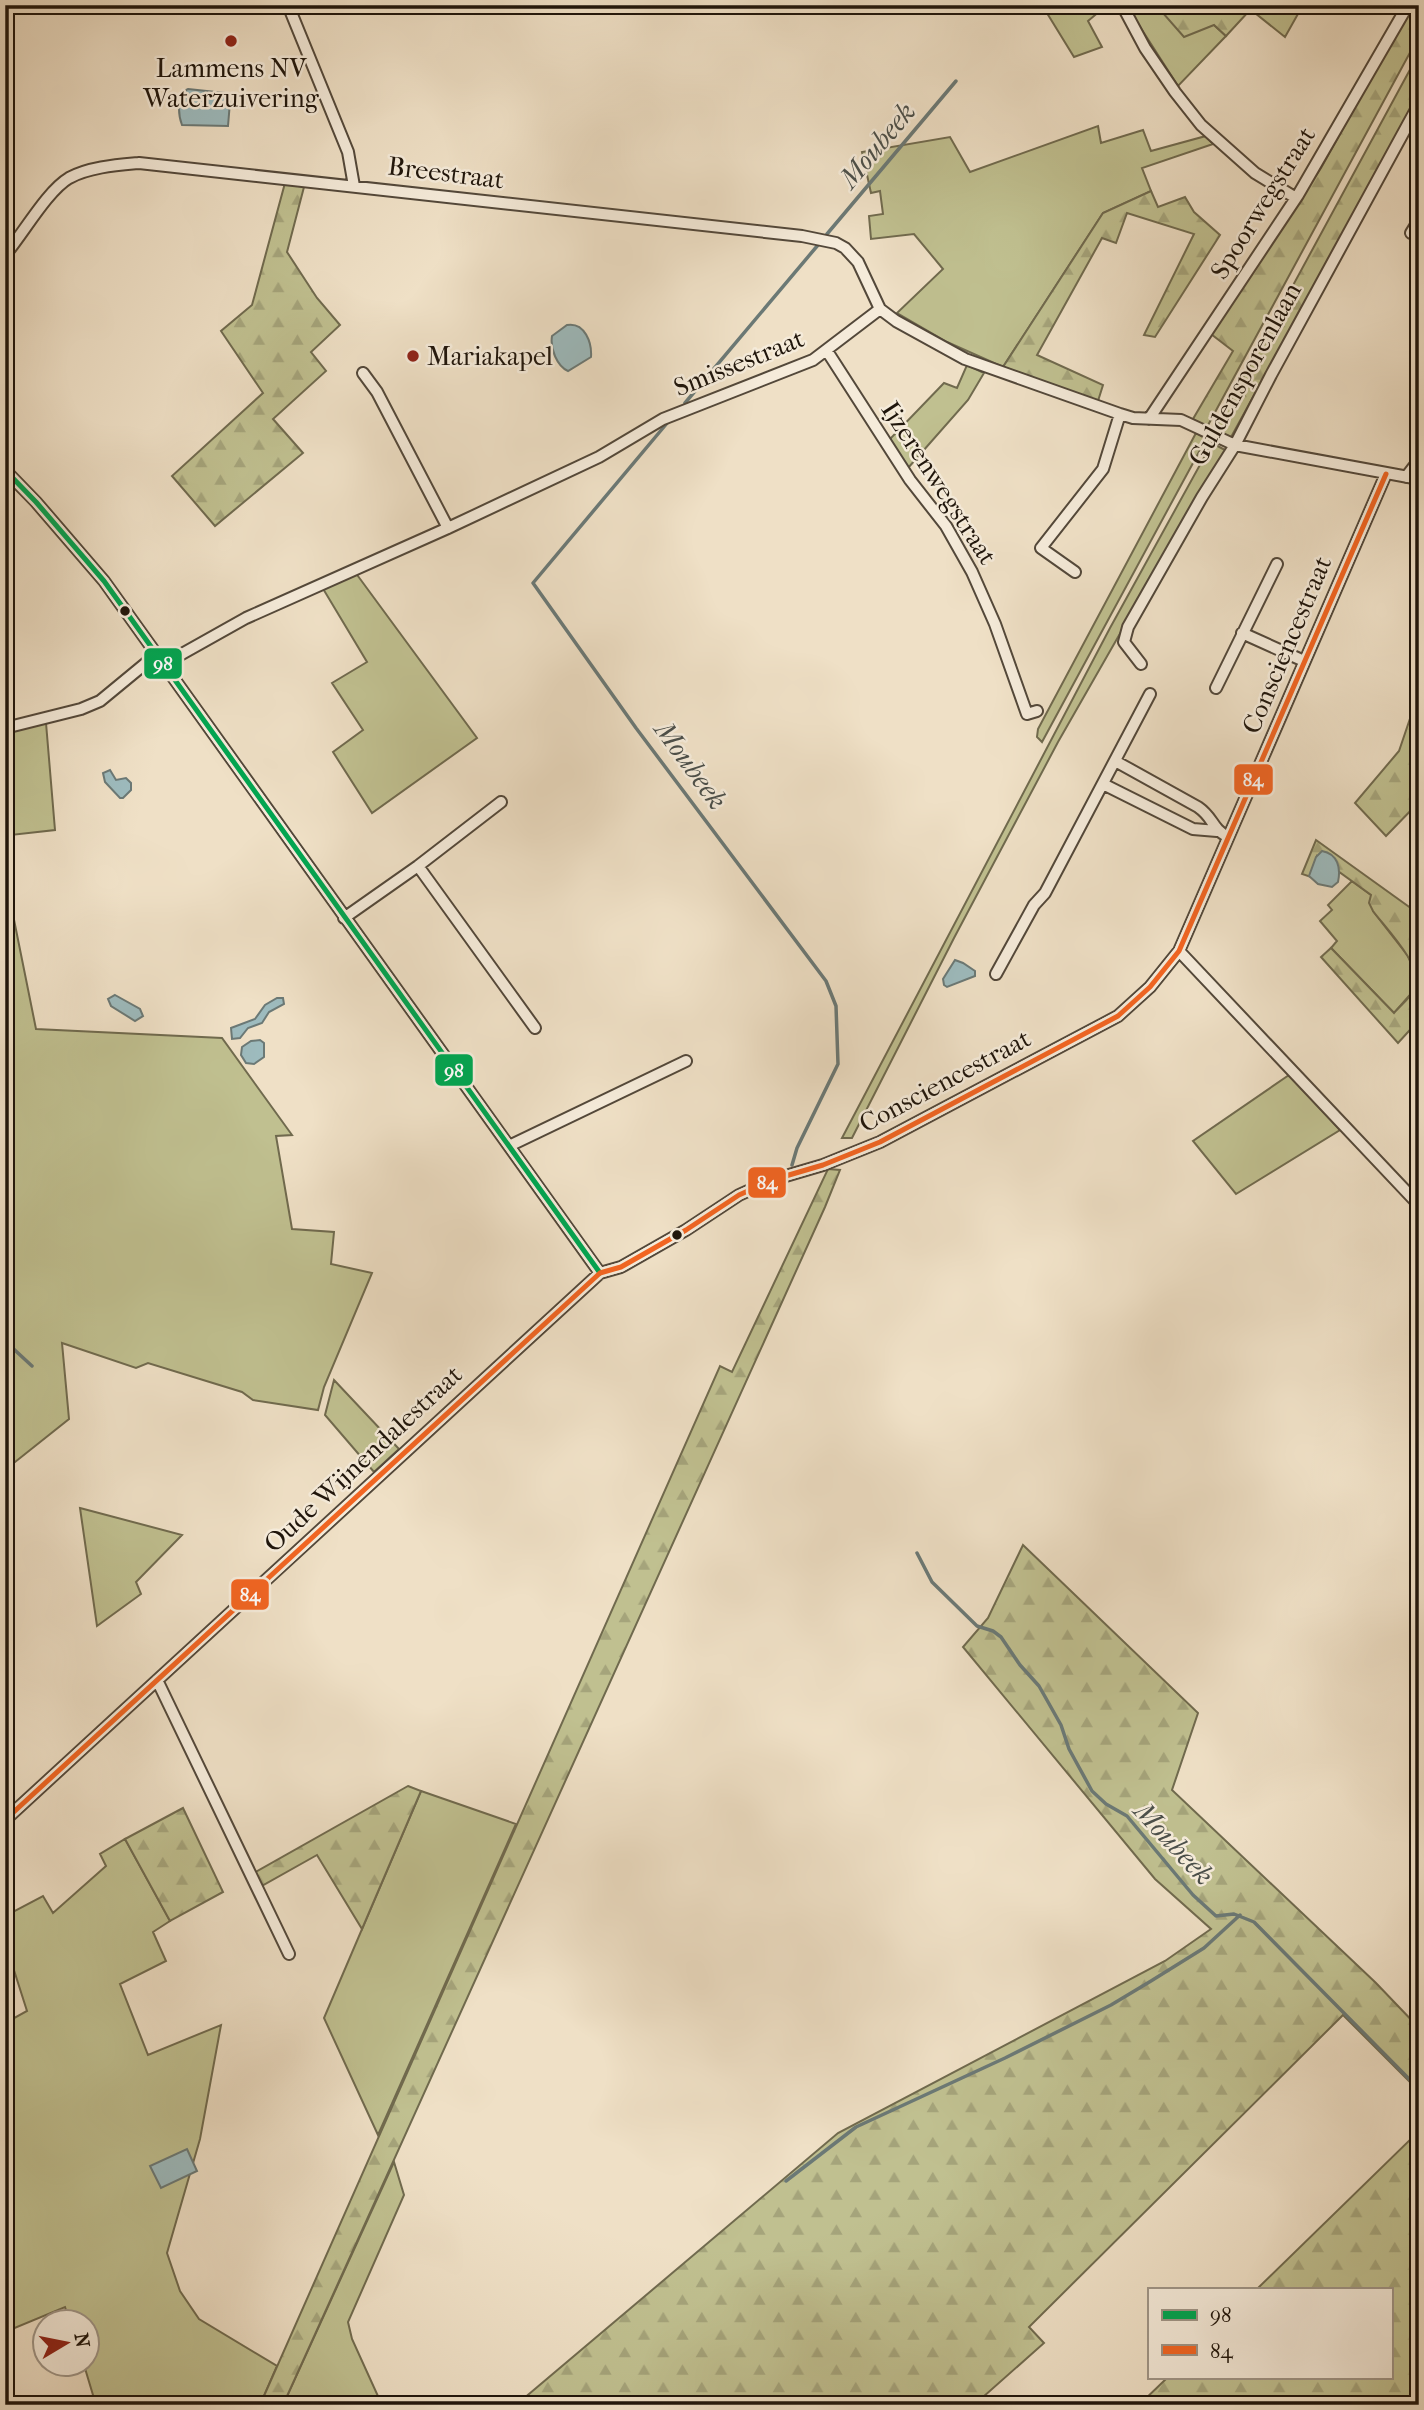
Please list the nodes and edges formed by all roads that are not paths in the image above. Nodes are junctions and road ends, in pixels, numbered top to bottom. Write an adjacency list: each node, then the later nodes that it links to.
1 (288, 5): 5 (street)
2 (1122, 5): 6 (street)
3 (1408, 5): 6 (street, Spoorwegstraat)
4 (1419, 104): 15 (street, Guldensporenlaan)
5 (355, 186): 9 (street, Breestraat); 10 (street, Breestraat)
6 (1296, 198): 14 (street, Spoorwegstraat)
7 (1419, 220): 8 (street)
8 (1411, 233)
9 (5, 255)
10 (880, 309): 11 (street, Smissestraat); 13 (street)
11 (827, 351): 21 (street, Smissestraat); 30 (street, Ijzerenwegstraat)
12 (363, 373): 21 (street)
13 (1120, 414): 14 (street); 23 (street)
14 (1149, 419): 15 (street)
15 (1232, 444): 18 (street); 27 (street, Guldensporenlaan)
16 (1419, 460): 19 (street)
17 (5, 470): 25 (street)
18 (1386, 474): 19 (street); 26 (street, Consciencestraat)
19 (1406, 477): 20 (street)
20 (1419, 480)
21 (448, 528): 25 (street, Smissestraat)
22 (1277, 564): 24 (street)
23 (1075, 572)
24 (1242, 633): 26 (street); 28 (street)
25 (161, 659): 31 (street, Smissestraat); 38 (street)
26 (1304, 662): 36 (street, Consciencestraat)
27 (1141, 664)
28 (1216, 688)
29 (1150, 694): 32 (street)
30 (1037, 711)
31 (5, 728)
32 (1115, 761): 33 (street); 35 (street)
33 (1103, 784): 35 (street); 40 (street)
34 (501, 802): 37 (street)
35 (1217, 831): 36 (street)
36 (1228, 837): 39 (street, Consciencestraat)
37 (418, 866): 38 (street); 41 (street)
38 (344, 918): 43 (street)
39 (1179, 951): 44 (street); 45 (street, Consciencestraat)
40 (996, 974)
41 (535, 1027)
42 (686, 1061): 43 (street)
43 (509, 1146): 45 (street)
44 (1419, 1205)
45 (600, 1273): 46 (street, Oude Wijnendalestraat)
46 (157, 1679): 47 (street, Oude Wijnendalestraat); 48 (street)
47 (5, 1820)
48 (289, 1954)

